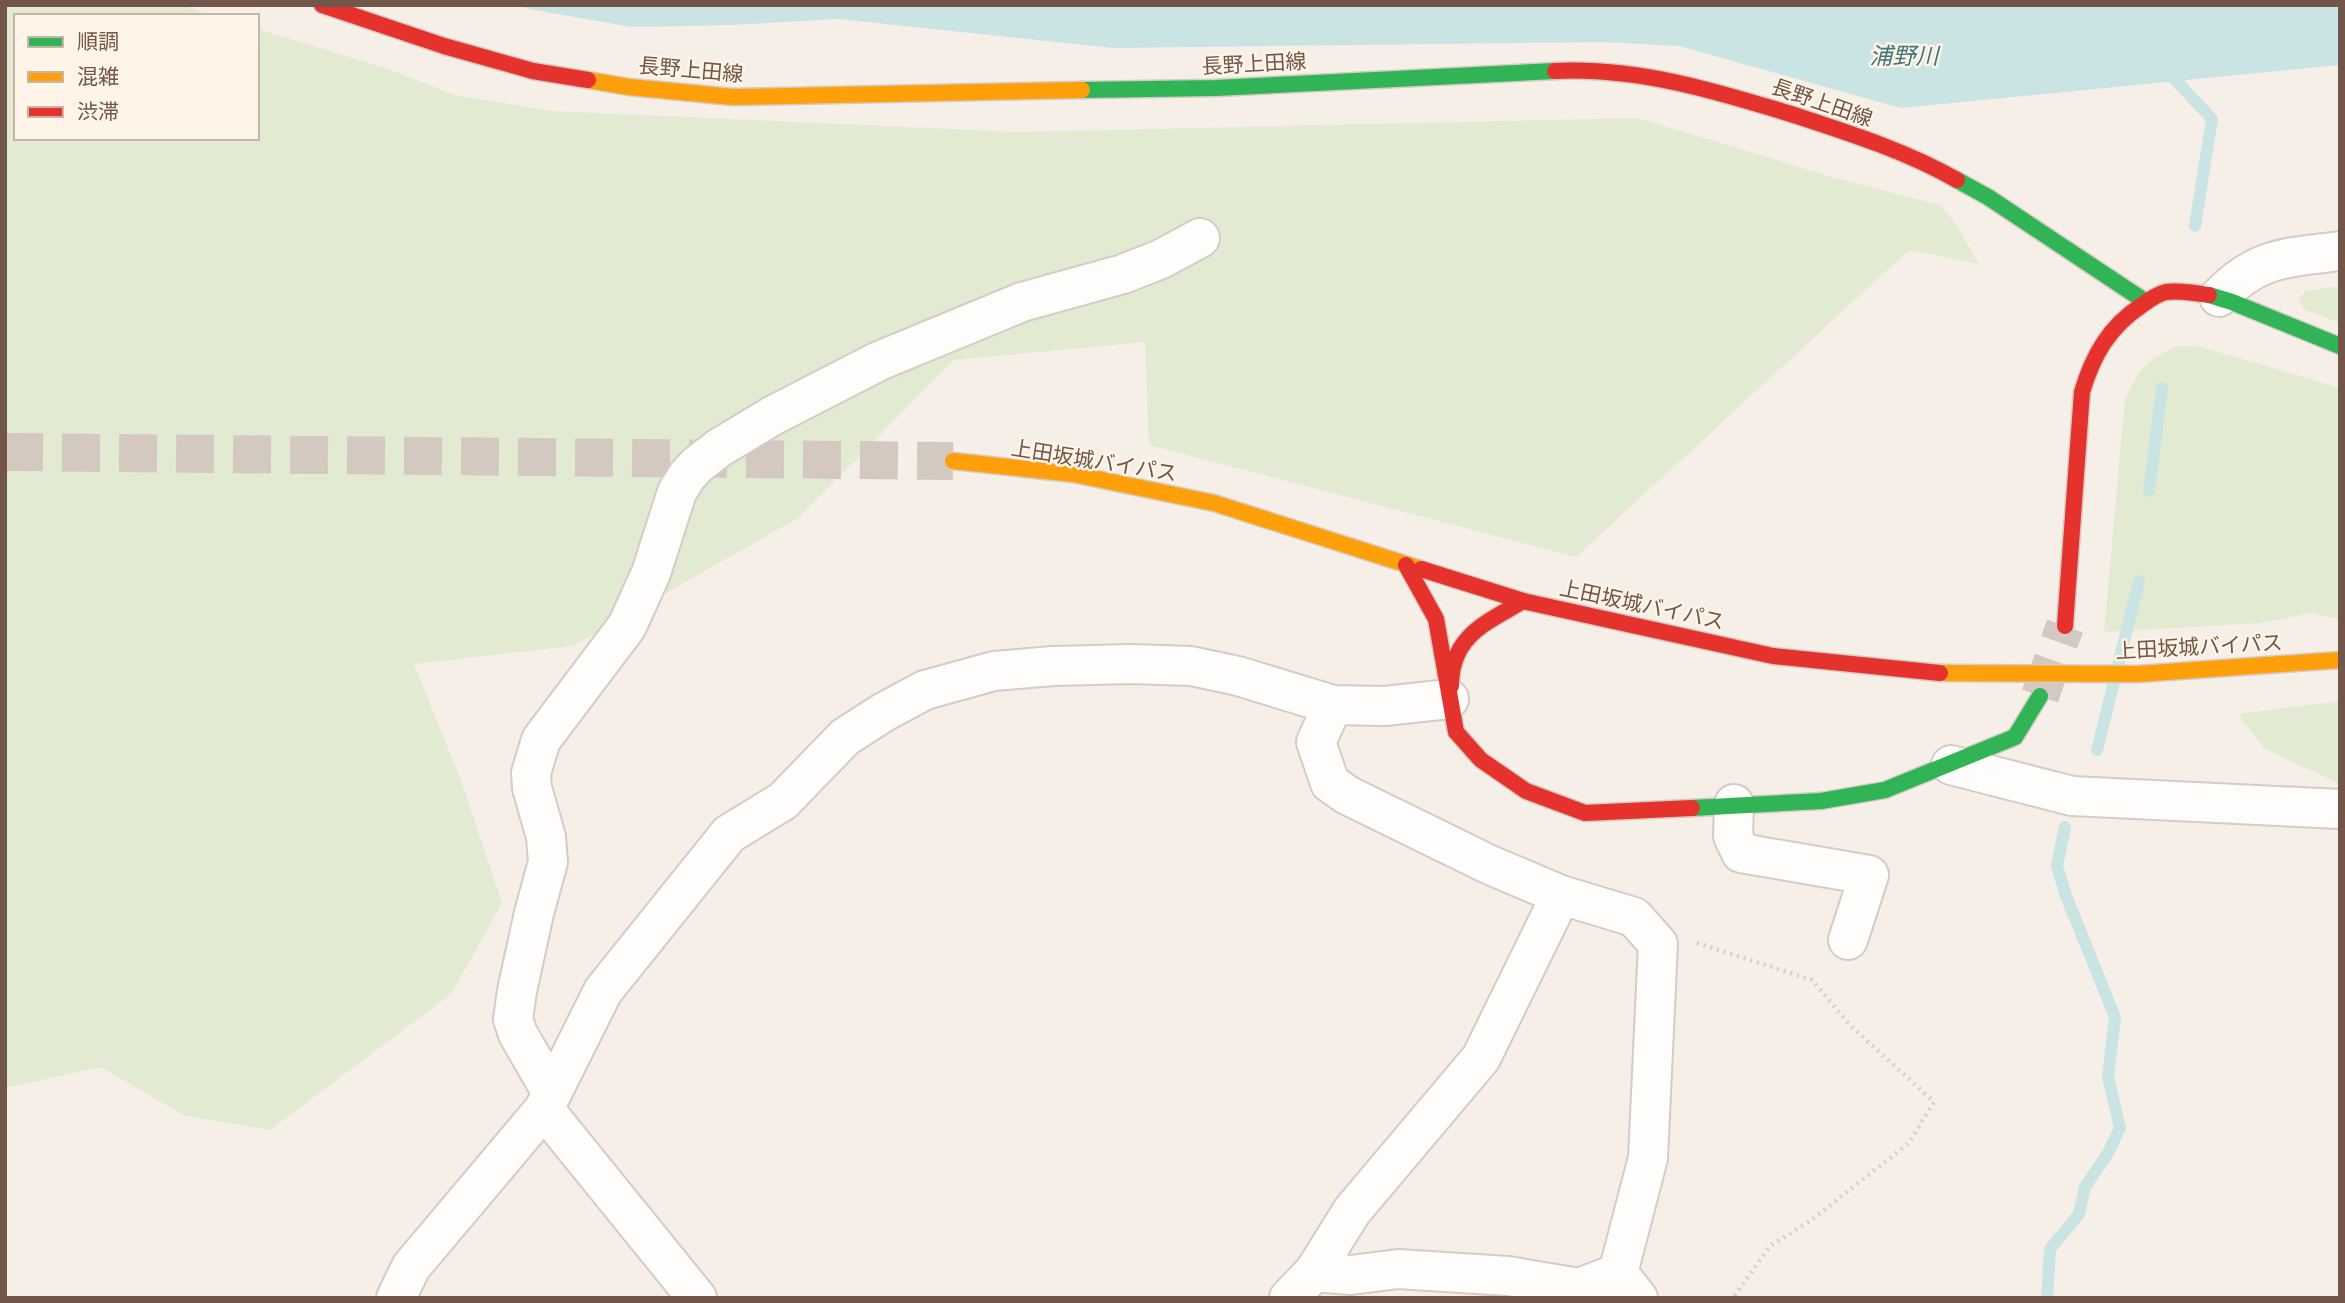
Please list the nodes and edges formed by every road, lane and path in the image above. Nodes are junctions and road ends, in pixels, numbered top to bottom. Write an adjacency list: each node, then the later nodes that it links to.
1 (322, 5): 5 (main road, 長野上田線)
2 (1200, 238): 21 (street)
3 (2340, 251): 4 (street)
4 (2219, 297): 5 (main road); 6 (main road)
5 (2146, 302): 10 (main road)
6 (2340, 346)
7 (953, 461): 8 (main road, 上田坂城バイパス)
8 (1406, 565): 9 (main road, 上田坂城バイパス); 13 (main road)
9 (1524, 601): 11 (main road, 上田坂城バイパス); 13 (main road)
10 (2065, 626)
11 (2340, 660)
12 (2040, 696): 15 (main road)
13 (1449, 699): 14 (street); 16 (main road)
14 (1333, 705): 18 (street); 21 (street)
15 (1951, 765): 16 (main road); 17 (street)
16 (1734, 804): 20 (street)
17 (2340, 810)
18 (1561, 895): 19 (street); 22 (street)
19 (1643, 926): 23 (street); 26 (path)
20 (1848, 940)
21 (548, 1101): 24 (street); 25 (street)
22 (1301, 1285): 23 (street)
23 (1628, 1285)
24 (396, 1298)
25 (697, 1298)
26 (1732, 1298)

